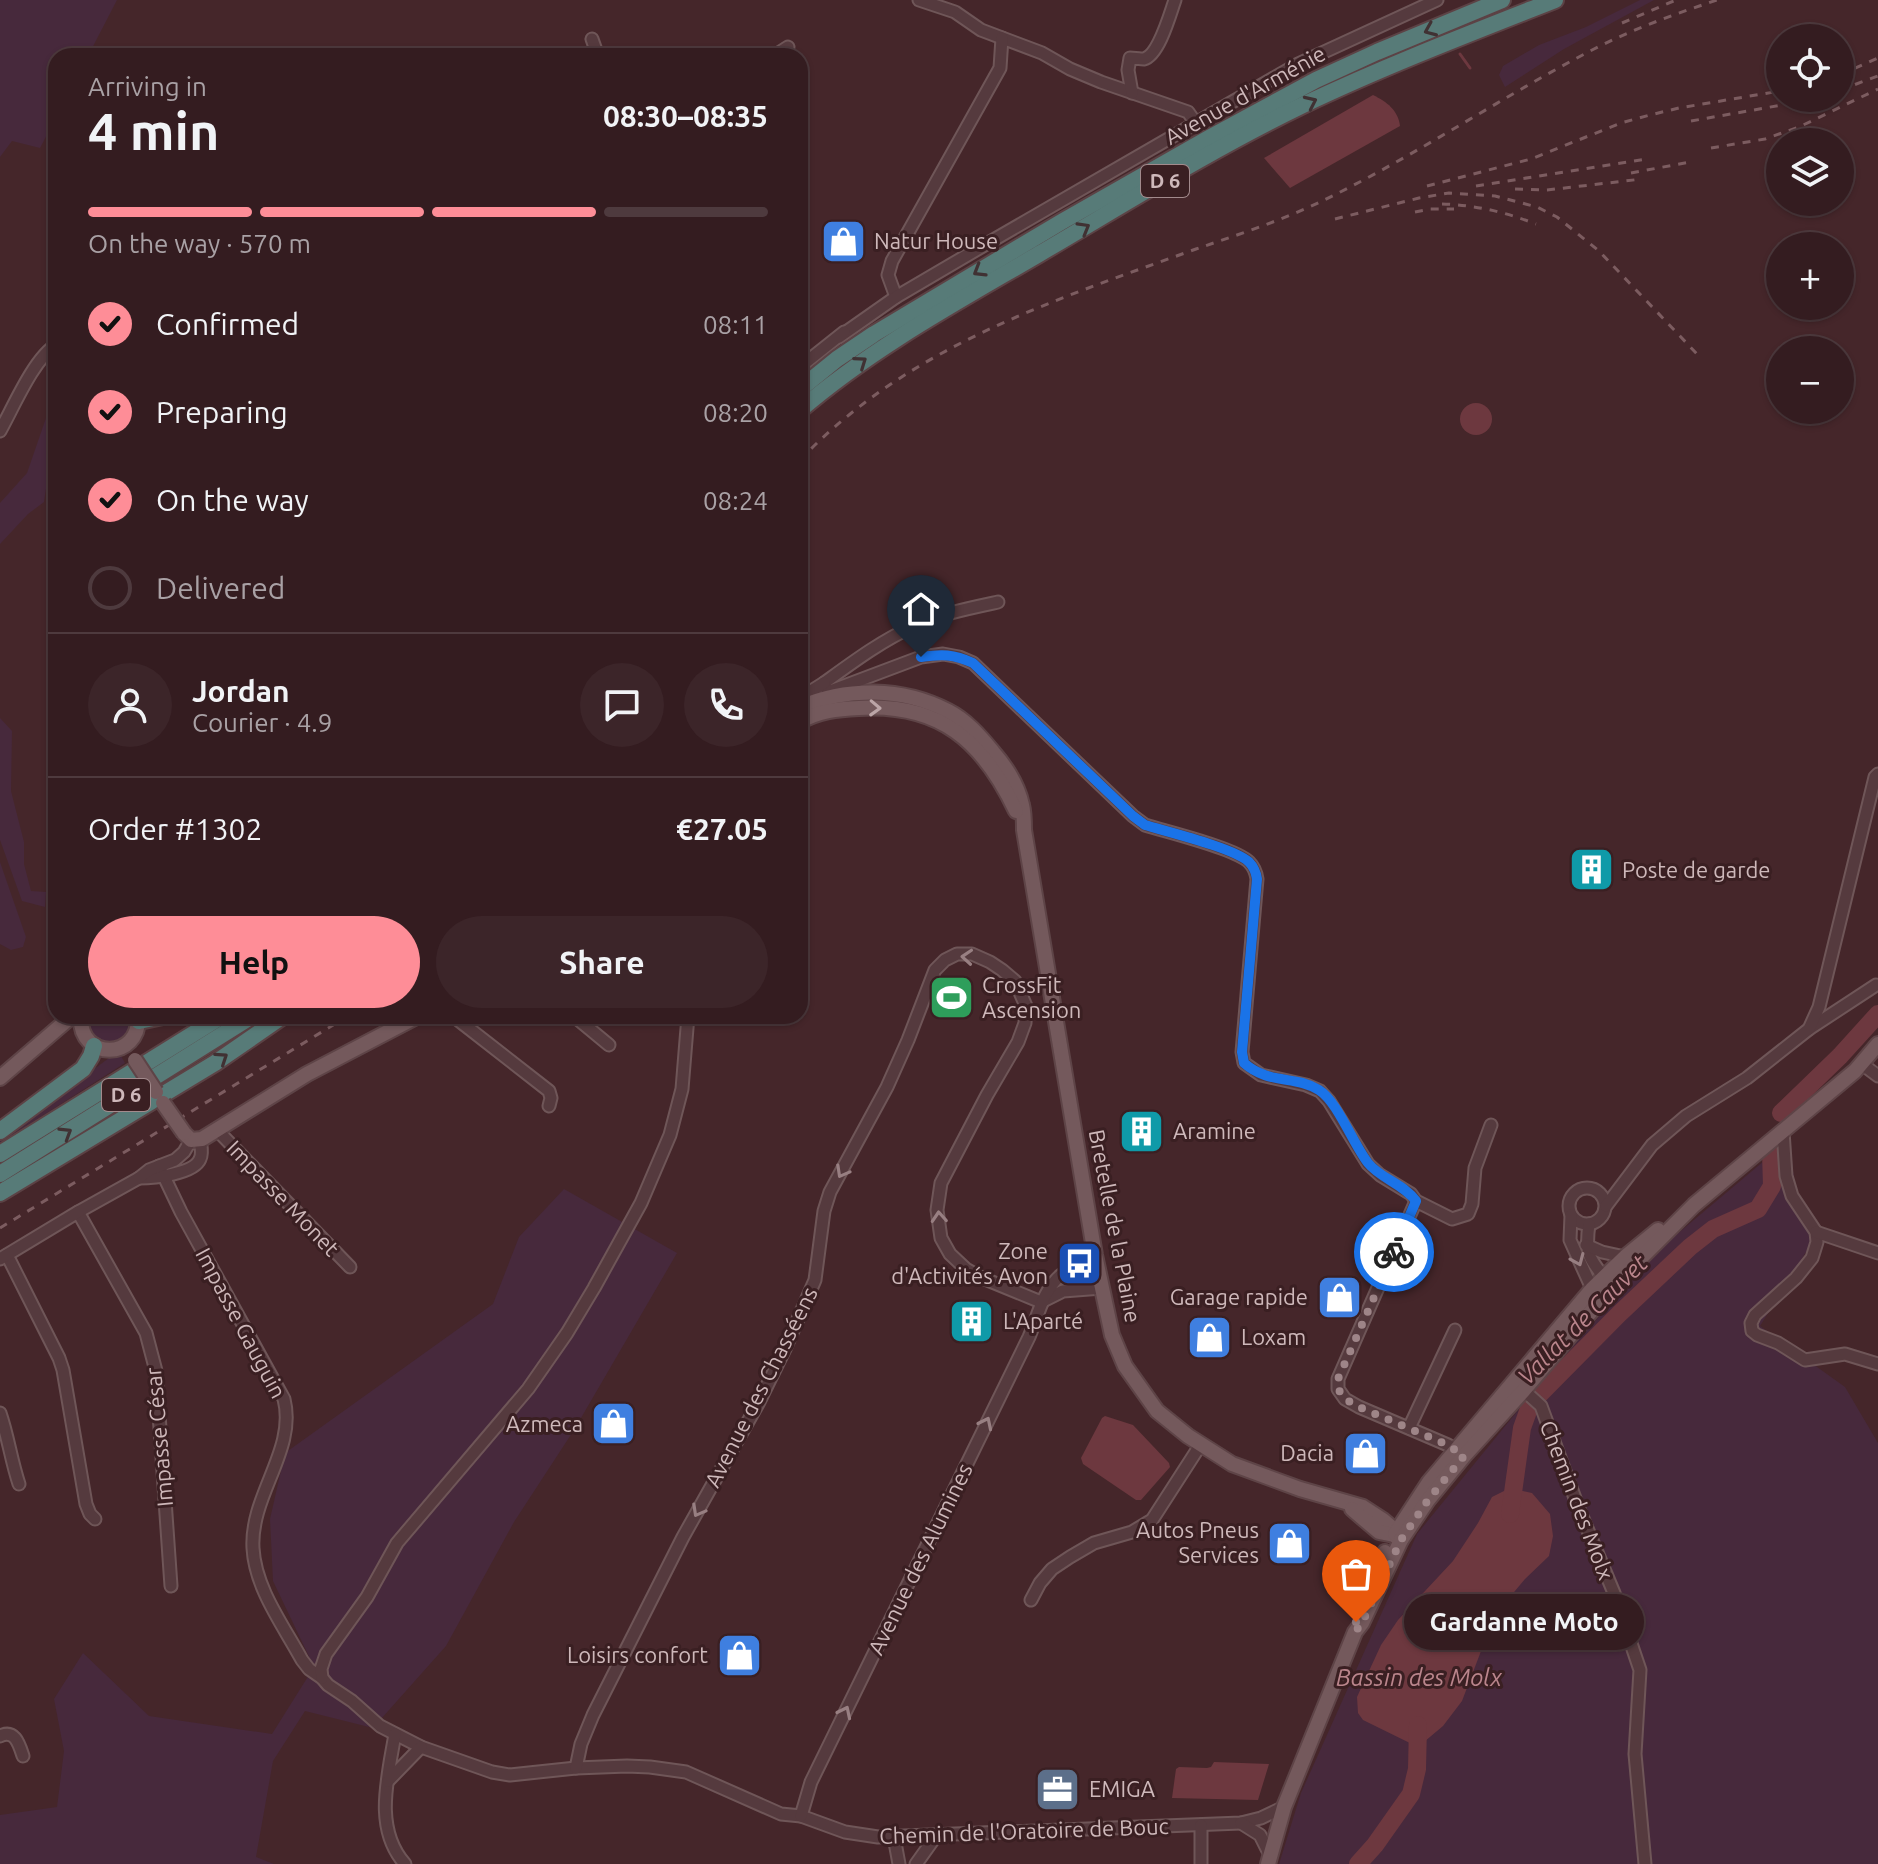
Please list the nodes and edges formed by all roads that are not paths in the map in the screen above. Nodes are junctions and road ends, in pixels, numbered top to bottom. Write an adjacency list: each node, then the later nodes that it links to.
1 (919, 0): 6 (street)
2 (1175, 0): 10 (street)
3 (1437, 0): 11 (street, Avenue d'Arménie)
4 (1502, 0): 15 (highway, D 6, one-way to 15)
5 (1555, 0): 16 (highway, D 6, one-way to 5)
6 (954, 6): 7 (street)
7 (1002, 38): 10 (street); 12 (street)
8 (592, 39): 9 (street)
9 (595, 48)
10 (1132, 93): 11 (street)
11 (1195, 122): 12 (street, Avenue d'Arménie)
12 (895, 294): 14 (street, Avenue d'Arménie)
13 (48, 350): 17 (street)
14 (808, 361)
15 (808, 383)
16 (808, 403)
17 (0, 431)
18 (998, 602): 19 (street)
19 (829, 695): 20 (street); 21 (main road, Bretelle de la Plaine); 22 (main road, Bretelle de la Plaine); 55 (street); 64 (main road, Bretelle de la Plaine)
20 (808, 697)
21 (808, 704)
22 (808, 719)
23 (1878, 774): 35 (street)
24 (1876, 985): 35 (street)
25 (64, 1024): 36 (main road)
26 (81, 1024): 37 (main road)
27 (138, 1024): 40 (main road)
28 (209, 1024): 51 (highway, D 6)
29 (239, 1024): 53 (highway, D 6, one-way to 29)
30 (271, 1024): 44 (highway, one-way to 30)
31 (403, 1024): 47 (main road)
32 (463, 1024): 45 (street)
33 (584, 1024): 39 (street)
34 (687, 1024): 85 (street)
35 (1809, 1029): 57 (street)
36 (49, 1038): 37 (main road); 43 (main road)
37 (90, 1043): 40 (main road); 48 (highway)
38 (1878, 1044): 41 (main road)
39 (609, 1045)
40 (125, 1046): 44 (main road, bridge)
41 (1862, 1064): 42 (street); 49 (main road)
42 (1878, 1076)
43 (0, 1078)
44 (159, 1098): 50 (main road, bridge); 54 (highway)
45 (549, 1106)
46 (1491, 1125): 55 (street)
47 (217, 1130): 50 (main road); 67 (street, Impasse Monet)
48 (0, 1131)
49 (1783, 1131): 56 (main road); 61 (street)
50 (192, 1138): 52 (street); 52 (street)
51 (0, 1154)
52 (162, 1171): 58 (street); 82 (street, Impasse Gauguin)
53 (0, 1174)
54 (0, 1193)
55 (1416, 1201): 76 (street)
56 (1694, 1205): 66 (main road); 68 (main road)
57 (1606, 1206): 59 (street); 60 (street)
58 (78, 1212): 65 (street); 83 (street, Impasse César)
59 (1571, 1215): 60 (street); 70 (street, one-way to 70)
60 (1589, 1224): 62 (street)
61 (1816, 1232): 63 (street); 73 (street)
62 (1586, 1245): 66 (street); 68 (street)
63 (1878, 1253)
64 (1095, 1255): 69 (main road, Bretelle de la Plaine); 71 (street, Avenue des Alumines)
65 (3, 1257): 80 (street)
66 (1625, 1257): 68 (main road)
67 (350, 1267)
68 (1608, 1282): 70 (main road)
69 (1102, 1288): 71 (street); 77 (main road, Bretelle de la Plaine)
70 (1596, 1296): 74 (main road)
71 (1041, 1302): 90 (street, Avenue des Chasséens, one-way to 90); 93 (street, Avenue des Alumines, one-way to 71)
72 (1455, 1330): 76 (street)
73 (1878, 1364)
74 (1527, 1393): 78 (main road); 103 (street, Chemin des Molx)
75 (0, 1413): 79 (street)
76 (1409, 1428): 78 (street)
77 (1201, 1444): 81 (main road, Bretelle de la Plaine); 84 (street)
78 (1460, 1452): 81 (main road)
79 (19, 1484)
80 (95, 1519)
81 (1397, 1537): 92 (main road)
82 (258, 1577): 85 (street, Chemin de l'Oratoire de Bouc)
83 (171, 1586)
84 (1031, 1600)
85 (322, 1678): 86 (street, Chemin de l'Oratoire de Bouc)
86 (395, 1734): 88 (street, Chemin de l'Oratoire de Bouc); 91 (street)
87 (0, 1736): 89 (street)
88 (421, 1747): 90 (street, Chemin de l'Oratoire de Bouc); 91 (street)
89 (23, 1756)
90 (576, 1768): 93 (street, Chemin de l'Oratoire de Bouc)
91 (388, 1781): 99 (street)
92 (1284, 1807): 94 (street, Chemin de l'Oratoire de Bouc); 98 (main road)
93 (801, 1816): 97 (street, Chemin de l'Oratoire de Bouc)
94 (1241, 1823): 95 (street, Chemin de l'Oratoire de Bouc); 98 (street)
95 (1201, 1825): 96 (street, Chemin de l'Oratoire de Bouc); 102 (street)
96 (936, 1836): 97 (street, Chemin de l'Oratoire de Bouc); 101 (street)
97 (894, 1837): 100 (street)
98 (1269, 1859)
99 (405, 1864)
100 (899, 1864)
101 (916, 1864)
102 (1201, 1864)
103 (1645, 1864)

